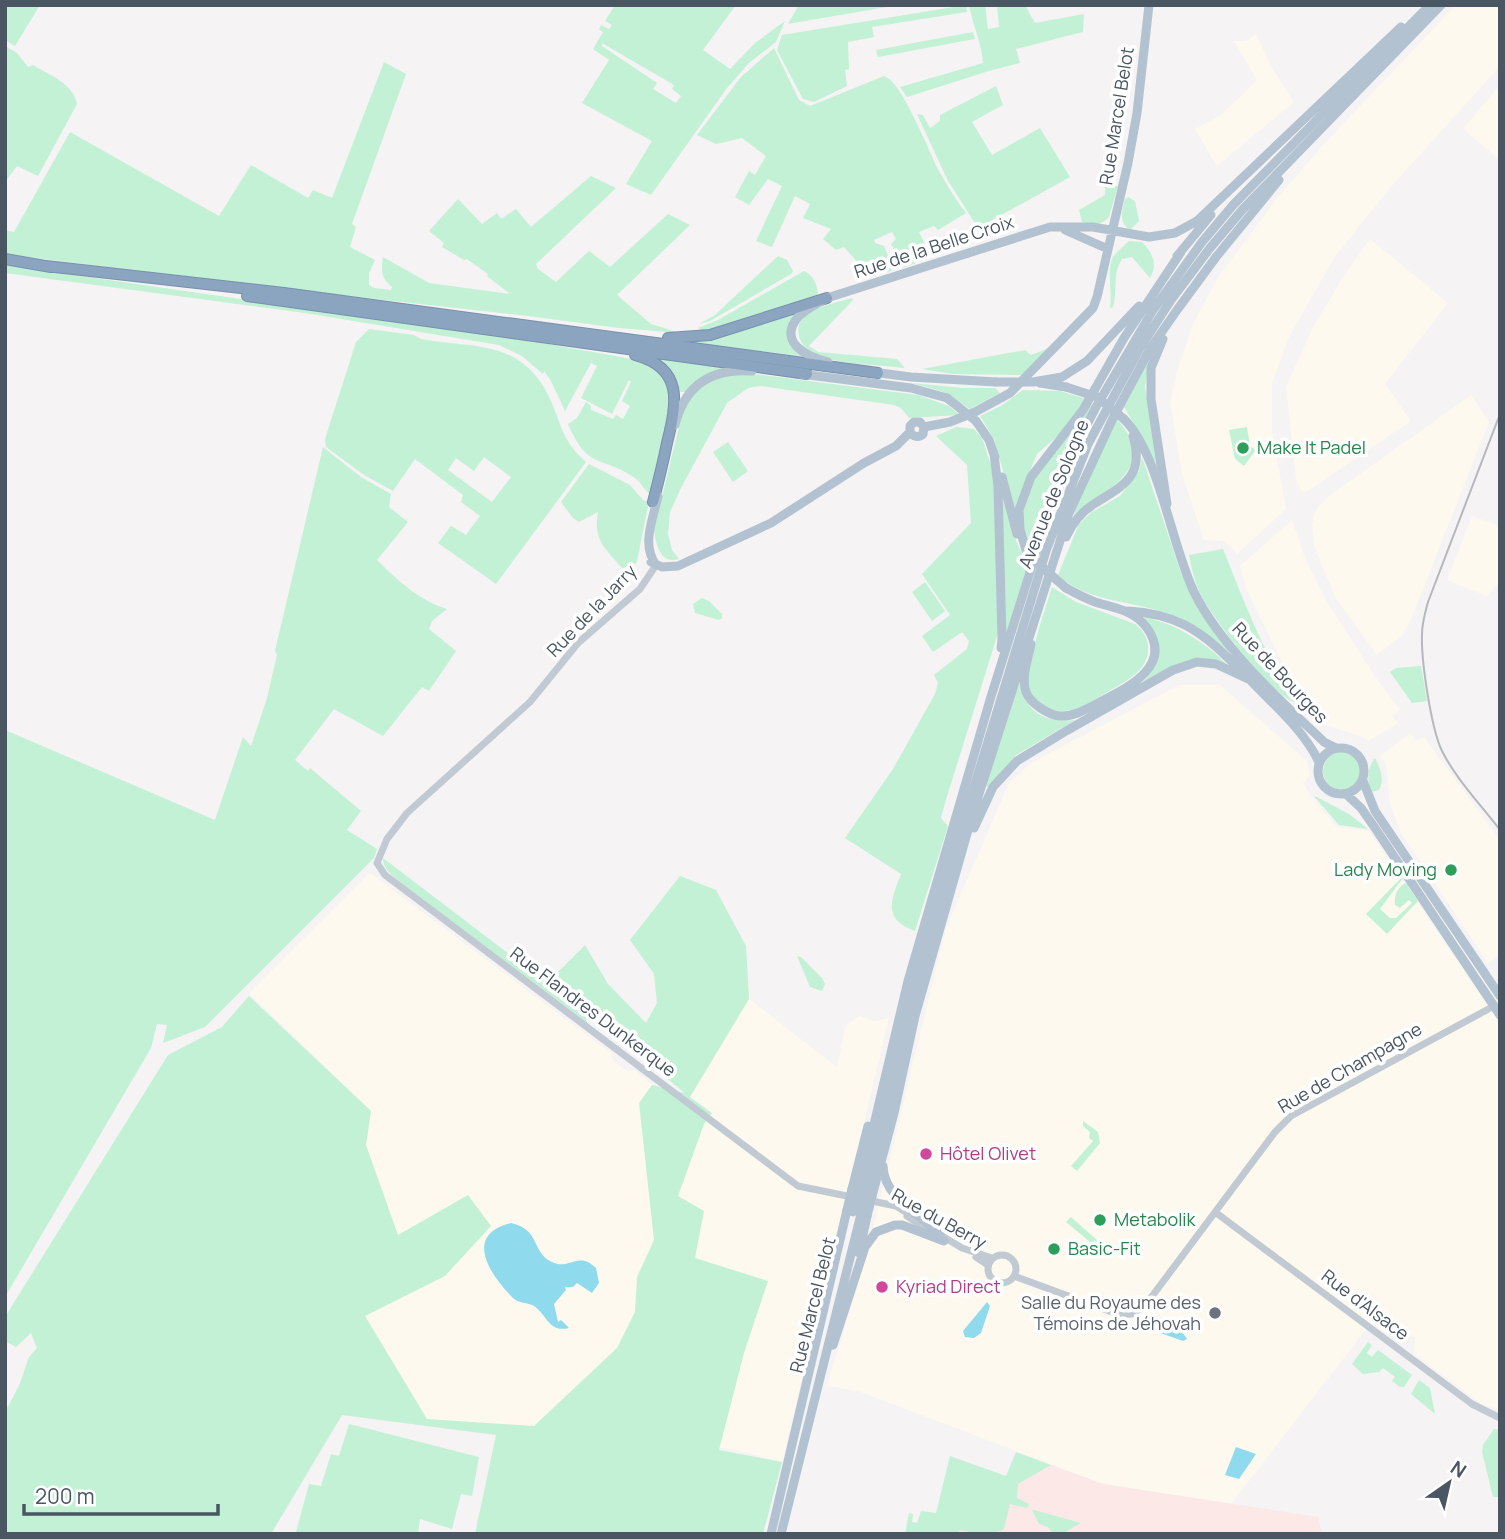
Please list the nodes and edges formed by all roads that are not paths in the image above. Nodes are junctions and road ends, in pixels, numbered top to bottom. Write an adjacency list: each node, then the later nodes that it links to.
1 (1149, 5): 8 (main road, Rue Marcel Belot)
2 (1423, 5): 6 (main road)
3 (1430, 5): 30 (main road, Avenue de Sologne)
4 (1443, 5): 5 (main road, Avenue de Sologne)
5 (1316, 135): 13 (main road); 40 (main road, Avenue de Sologne)
6 (1267, 155): 8 (main road, Rue de la Belle Croix); 10 (main road)
7 (1050, 227): 8 (main road, Rue de la Belle Croix); 9 (main road); 14 (main road, Rue de la Belle Croix)
8 (1112, 231): 9 (main road, Rue de la Jarry)
9 (1108, 249): 26 (main road, Rue de la Jarry)
10 (1181, 252): 19 (main road); 24 (main road)
11 (5, 259): 12 (highway)
12 (46, 266): 15 (highway); 16 (highway)
13 (1195, 286): 23 (main road); 25 (main road)
14 (827, 298): 15 (highway); 17 (main road, Rue de la Belle Croix)
15 (577, 332): 17 (highway)
16 (588, 343): 18 (highway); 22 (highway)
17 (878, 373): 19 (main road, bridge)
18 (807, 374): 21 (main road, bridge); 26 (main road)
19 (1031, 382): 20 (main road, bridge)
20 (1124, 419): 23 (main road); 25 (main road)
21 (994, 454): 24 (main road); 30 (main road)
22 (653, 502): 26 (main road)
23 (1173, 537): 31 (main road, Rue de Bourges)
24 (1027, 554): 28 (main road, Rue de Bourges, bridge)
25 (1055, 559): 27 (main road)
26 (656, 565): 35 (street, Rue de la Jarry)
27 (1043, 595): 28 (main road); 36 (main road)
28 (1126, 611): 29 (main road, Rue de Bourges)
29 (1248, 679): 32 (main road, Rue de Bourges); 36 (main road)
30 (990, 700): 37 (main road, Avenue de Sologne)
31 (1336, 748): 32 (main road); 33 (main road)
32 (1319, 762): 34 (main road)
33 (1363, 780): 34 (main road); 38 (main road)
34 (1346, 794): 39 (main road)
35 (377, 858): 42 (street, Rue Flandres Dunkerque)
36 (942, 924): 41 (main road)
37 (913, 966): 40 (main road, Avenue de Sologne); 43 (main road)
38 (1500, 996)
39 (1497, 1010): 44 (street, Rue de Champagne)
40 (885, 1096): 43 (main road, Rue Marcel Belot)
41 (891, 1125): 43 (main road); 46 (main road)
42 (798, 1186): 43 (street, Rue du Berry)
43 (864, 1195): 45 (main road, Rue Marcel Belot, bridge); 45 (main road, bridge); 46 (street, Rue du Berry)
44 (1215, 1212): 48 (street, Rue de Champagne); 50 (street, Rue d'Alsace)
45 (857, 1213): 49 (main road); 51 (main road, Rue Marcel Belot); 52 (main road, Rue Marcel Belot)
46 (942, 1238): 47 (street, Rue du Berry); 49 (main road)
47 (990, 1262): 48 (street); 48 (street)
48 (1014, 1276)
49 (852, 1285): 51 (main road)
50 (1500, 1418)
51 (798, 1460): 53 (main road)
52 (771, 1534)
53 (780, 1534)

